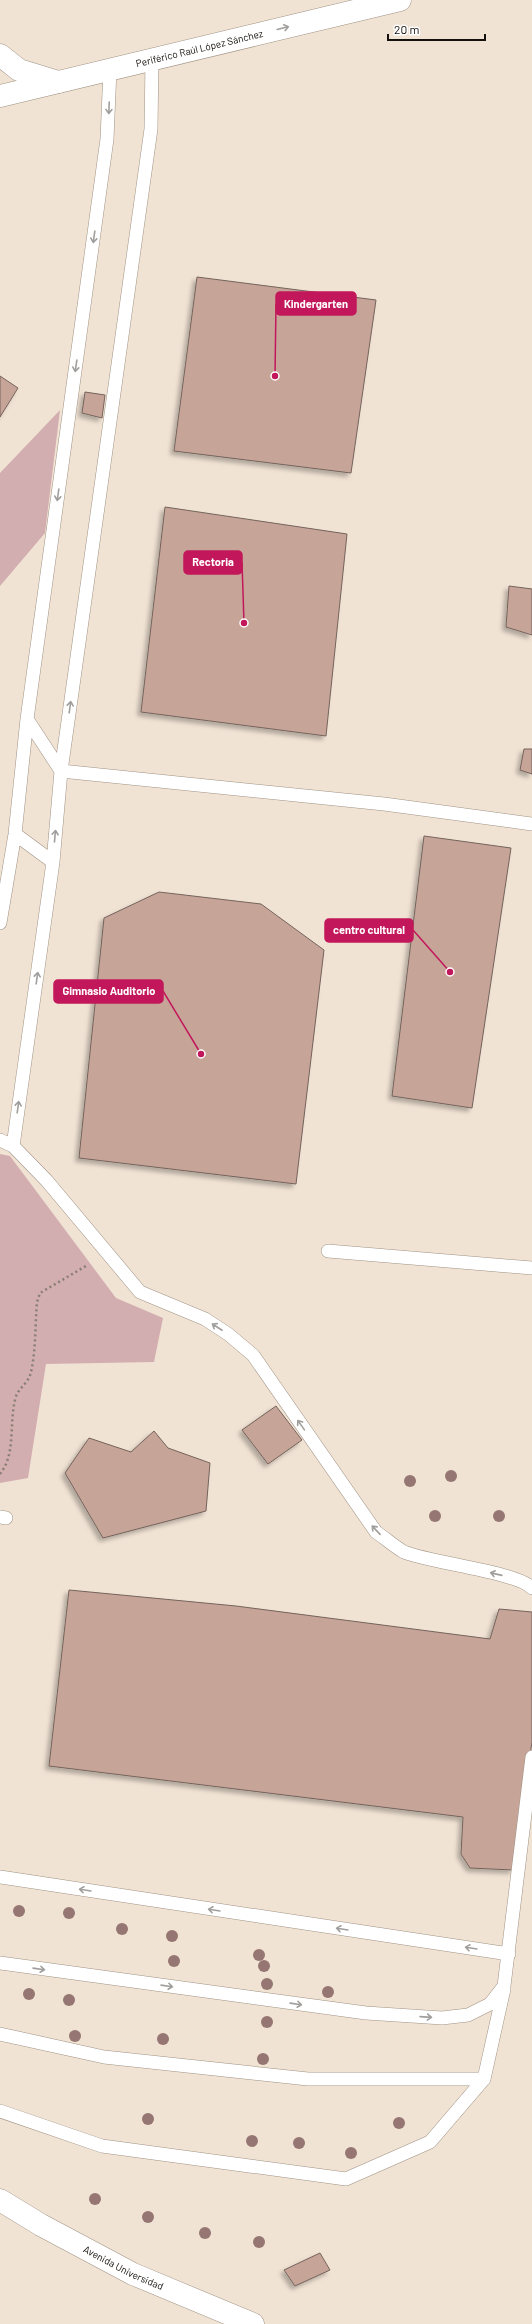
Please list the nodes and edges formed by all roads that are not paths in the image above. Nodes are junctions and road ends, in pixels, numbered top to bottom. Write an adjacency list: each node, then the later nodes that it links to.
1 (400, 0): 3 (main road, Periférico Raúl López Sánchez, one-way to 1)
2 (0, 55): 5 (main road)
3 (152, 60): 4 (main road, Periférico Raúl López Sánchez); 8 (lane, one-way to 3)
4 (110, 69): 5 (main road, Periférico Raúl López Sánchez); 7 (lane, one-way to 7)
5 (58, 82): 6 (main road, Periférico Raúl López Sánchez)
6 (0, 96)
7 (27, 719): 8 (lane); 10 (lane)
8 (61, 771): 9 (lane); 11 (lane, one-way to 8)
9 (532, 824)
10 (15, 834): 11 (lane); 12 (lane)
11 (53, 862): 14 (lane, one-way to 11)
12 (0, 923)
13 (0, 1140): 14 (lane)
14 (13, 1146): 17 (lane, one-way to 14)
15 (328, 1251): 16 (lane)
16 (532, 1268)
17 (532, 1588)
18 (532, 1757): 20 (lane)
19 (0, 1877): 20 (lane, one-way to 19)
20 (509, 1954): 22 (lane)
21 (0, 1963): 22 (lane, one-way to 22)
22 (504, 1986): 24 (lane)
23 (0, 2034): 24 (lane)
24 (484, 2079): 25 (lane)
25 (0, 2111)
26 (0, 2200): 27 (main road, Avenida Universidad)
27 (253, 2324)

